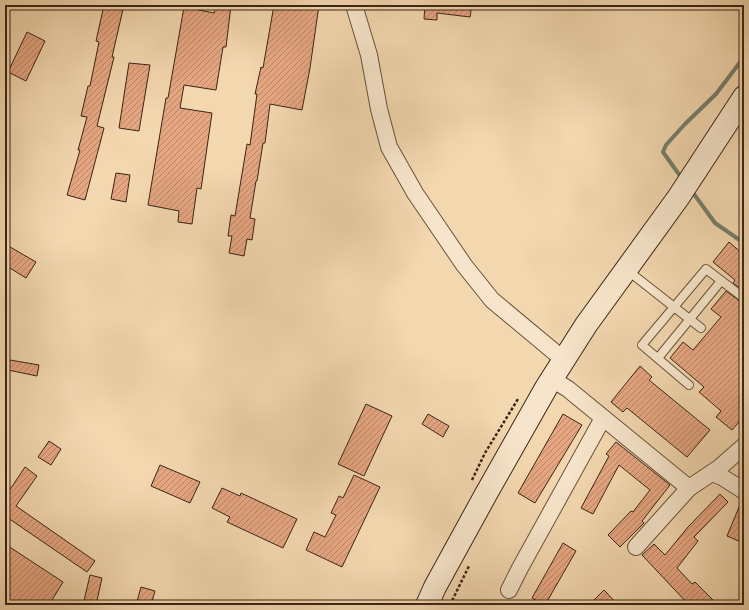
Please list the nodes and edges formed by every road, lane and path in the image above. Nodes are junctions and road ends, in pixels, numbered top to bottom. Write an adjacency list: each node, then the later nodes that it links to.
1 (354, 5): 10 (street)
2 (743, 101): 3 (main road)
3 (626, 270): 6 (lane); 10 (main road)
4 (721, 281): 5 (lane); 6 (lane); 7 (lane)
5 (744, 298)
6 (674, 307): 7 (lane); 9 (lane)
7 (690, 320): 8 (lane); 9 (lane)
8 (701, 328)
9 (658, 358): 12 (lane)
10 (564, 360): 11 (main road)
11 (552, 379): 13 (street); 20 (main road)
12 (690, 385)
13 (603, 418): 16 (street); 19 (street)
14 (744, 446): 15 (street)
15 (712, 473): 16 (street); 17 (street)
16 (689, 488): 18 (street)
17 (744, 491)
18 (636, 547)
19 (509, 590)
20 (427, 605)

